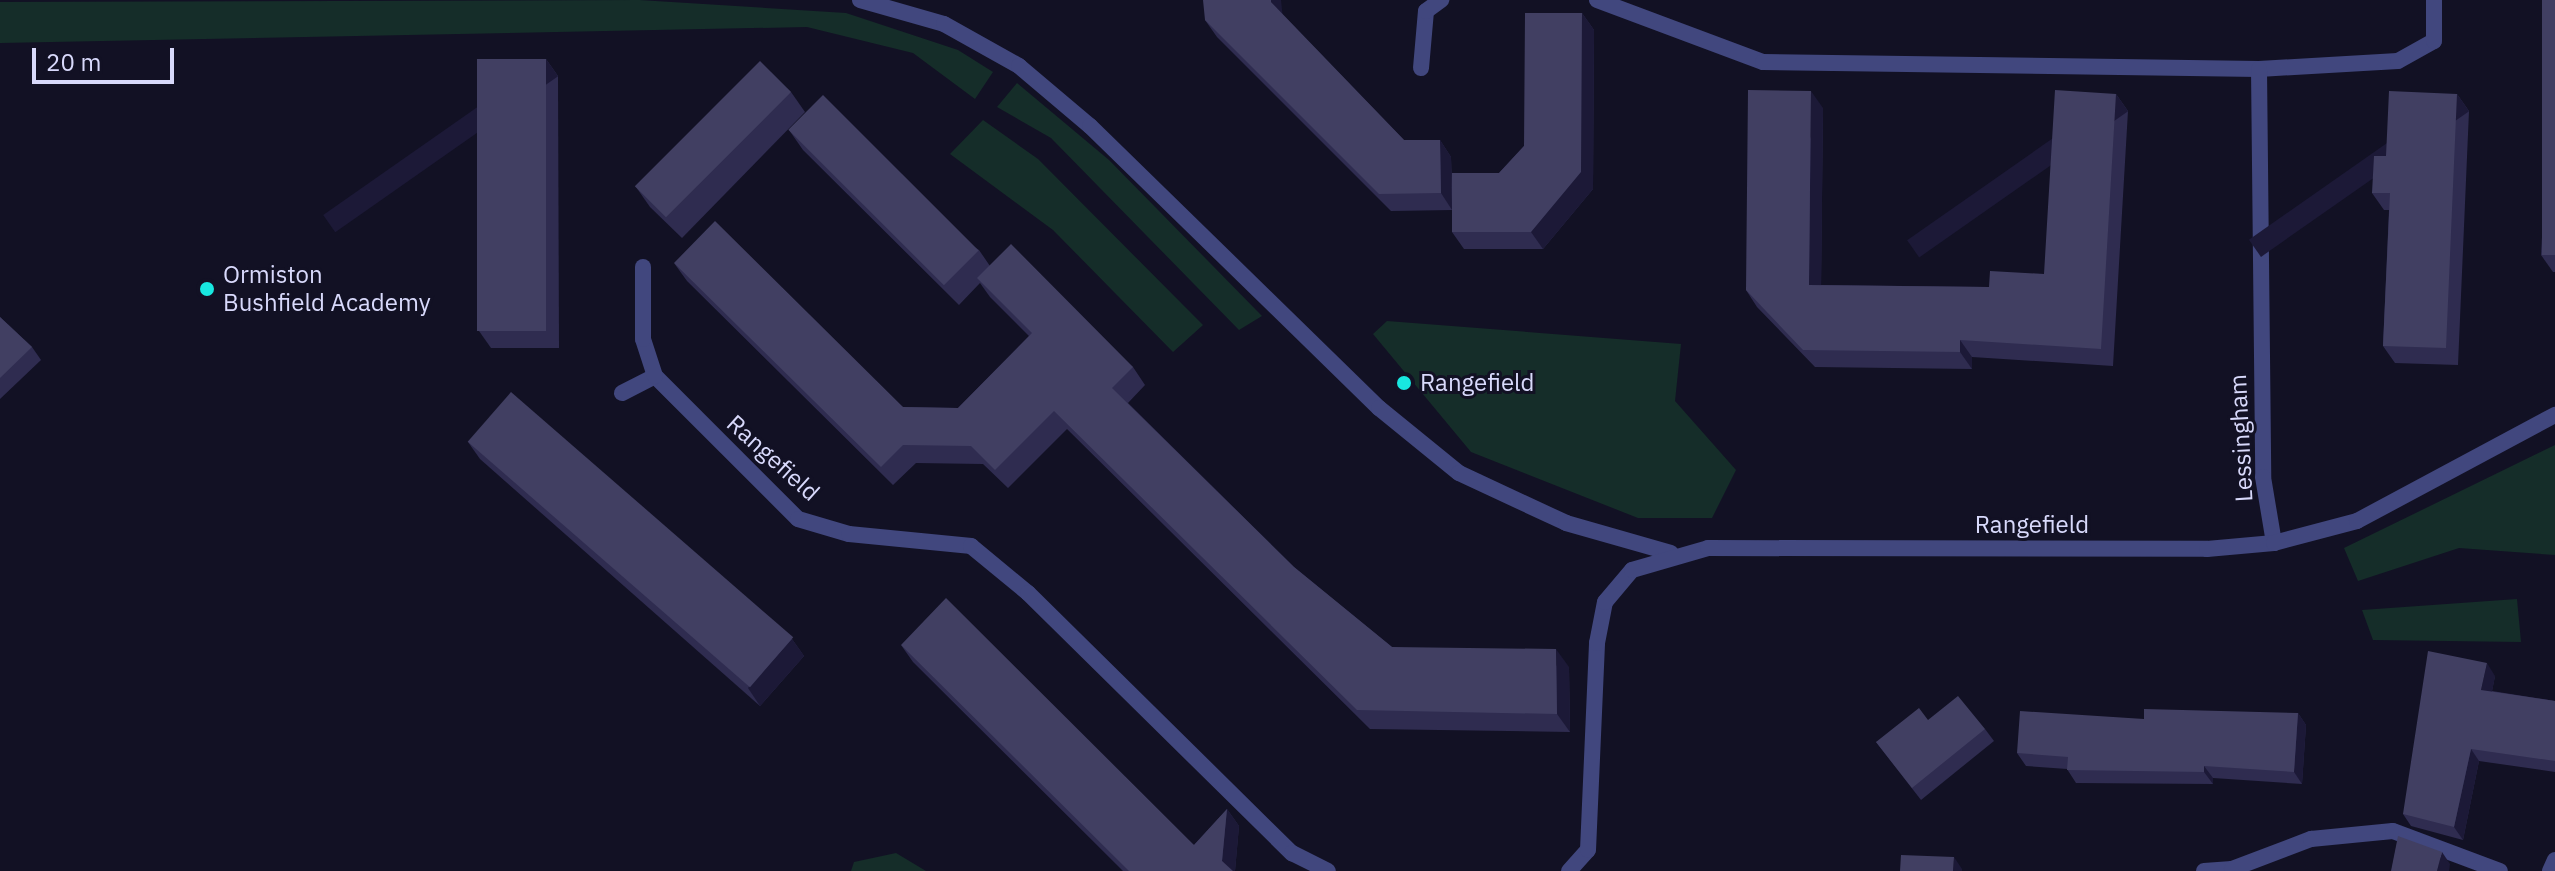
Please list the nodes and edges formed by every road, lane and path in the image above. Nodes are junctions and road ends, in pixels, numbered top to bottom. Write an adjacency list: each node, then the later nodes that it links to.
1 (860, 0): 12 (street)
2 (1441, 0): 5 (street)
3 (1597, 0): 6 (street)
4 (2434, 0): 6 (street)
5 (1421, 68)
6 (2259, 69): 11 (street, Lessingham)
7 (643, 267): 8 (street, Rangefield)
8 (655, 376): 9 (street); 14 (street, Rangefield)
9 (622, 393)
10 (2555, 415): 11 (street)
11 (2274, 543): 12 (street, Rangefield)
12 (1671, 553): 15 (street, Rangefield)
13 (2555, 860): 18 (street)
14 (1328, 871)
15 (1569, 871)
16 (2204, 871): 17 (street)
17 (2500, 871)
18 (2550, 871)

